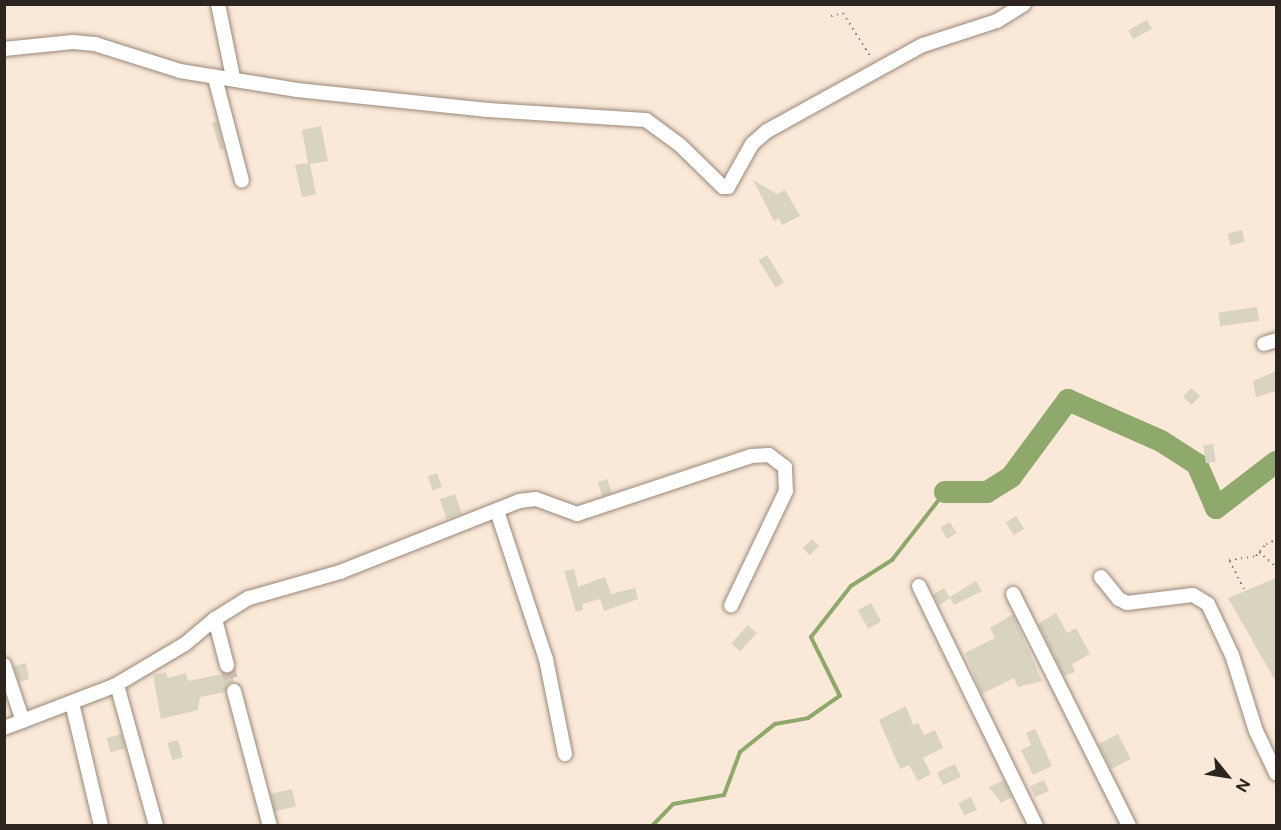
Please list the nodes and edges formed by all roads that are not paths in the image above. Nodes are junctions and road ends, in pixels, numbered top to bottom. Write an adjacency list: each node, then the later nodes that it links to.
1 (218, 4): 5 (street)
2 (1024, 4): 5 (street)
3 (4, 49): 4 (street)
4 (215, 78): 5 (street); 6 (street)
5 (233, 78)
6 (242, 182)
7 (497, 511): 11 (street); 12 (street); 20 (street)
8 (1101, 577): 21 (street)
9 (920, 586): 25 (street)
10 (1013, 594): 26 (street)
11 (731, 606)
12 (215, 619): 14 (street); 15 (street)
13 (4, 665): 18 (street)
14 (227, 665)
15 (117, 685): 17 (street); 23 (street)
16 (234, 691): 24 (street)
17 (72, 703): 18 (street); 22 (street)
18 (23, 721): 19 (street)
19 (4, 728)
20 (565, 754)
21 (1276, 773)
22 (101, 825)
23 (156, 825)
24 (270, 825)
25 (1036, 825)
26 (1129, 825)

